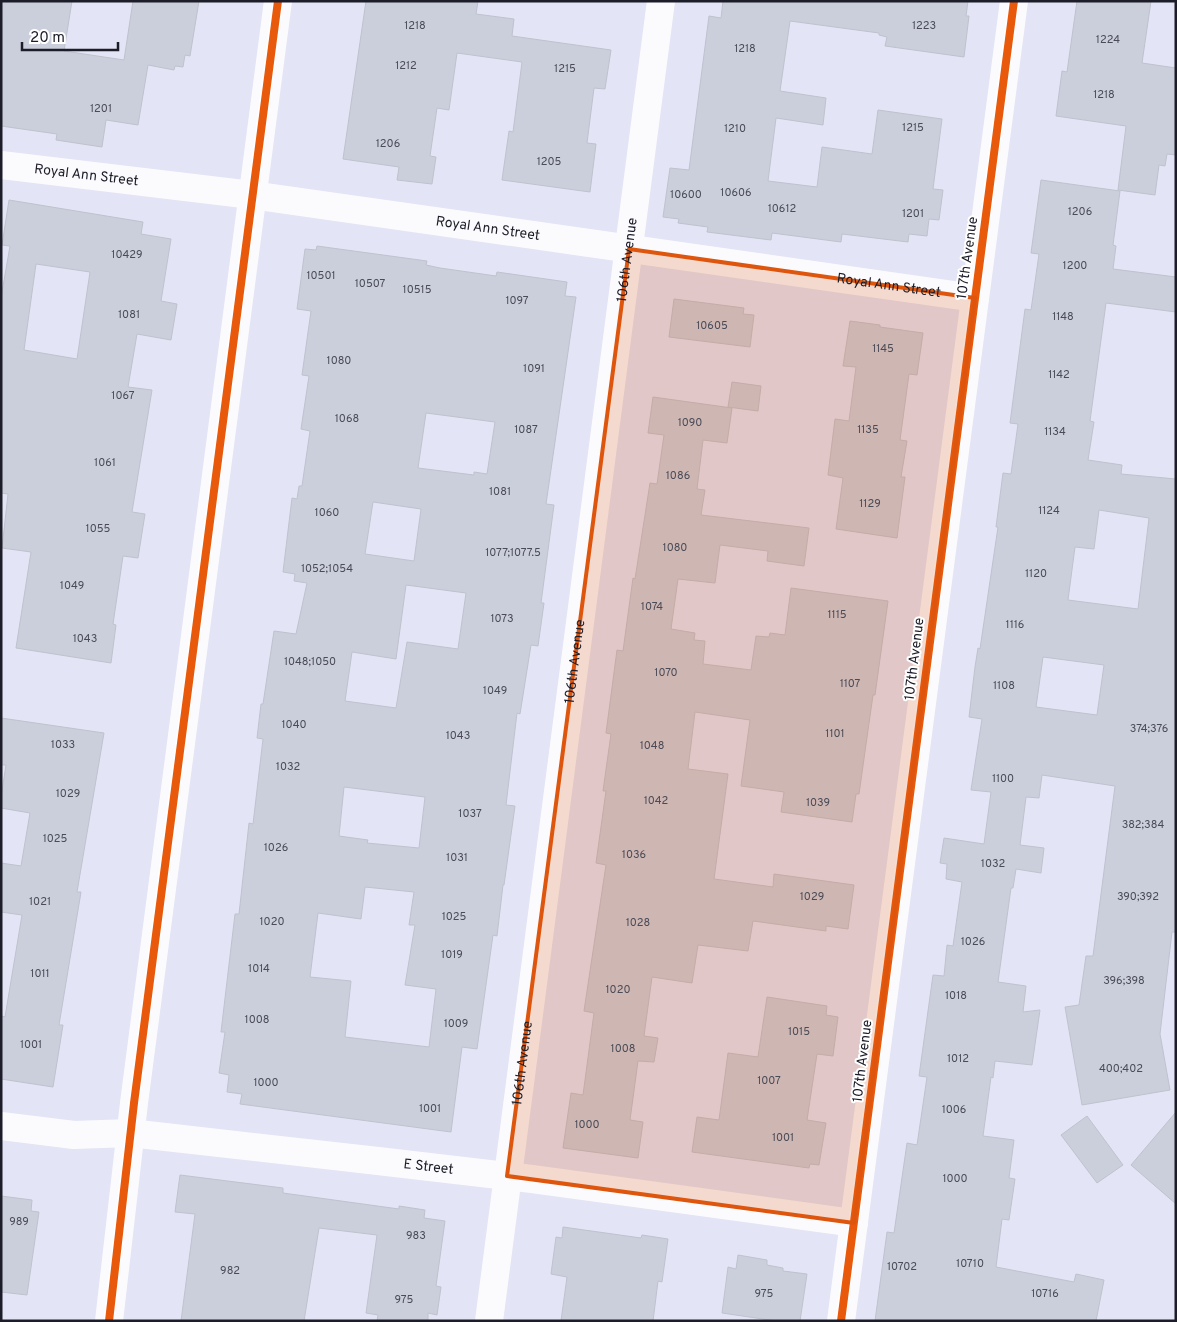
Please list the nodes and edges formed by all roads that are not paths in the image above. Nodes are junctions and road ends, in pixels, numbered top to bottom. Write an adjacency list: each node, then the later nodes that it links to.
1 (278, 1): 5 (street)
2 (661, 1): 6 (street, 106th Avenue)
3 (1014, 1): 7 (street, 107th Avenue)
4 (1, 165): 5 (street, Royal Ann Street)
5 (252, 195): 6 (street, Royal Ann Street); 9 (street)
6 (629, 249): 7 (street, Royal Ann Street); 10 (street, 106th Avenue)
7 (975, 298): 11 (street, 107th Avenue)
8 (1, 1126): 9 (street, E Street)
9 (130, 1133): 10 (street, E Street); 12 (street)
10 (507, 1176): 11 (street, E Street); 13 (street, 106th Avenue)
11 (854, 1223): 14 (street, 107th Avenue)
12 (109, 1321)
13 (489, 1321)
14 (841, 1321)

